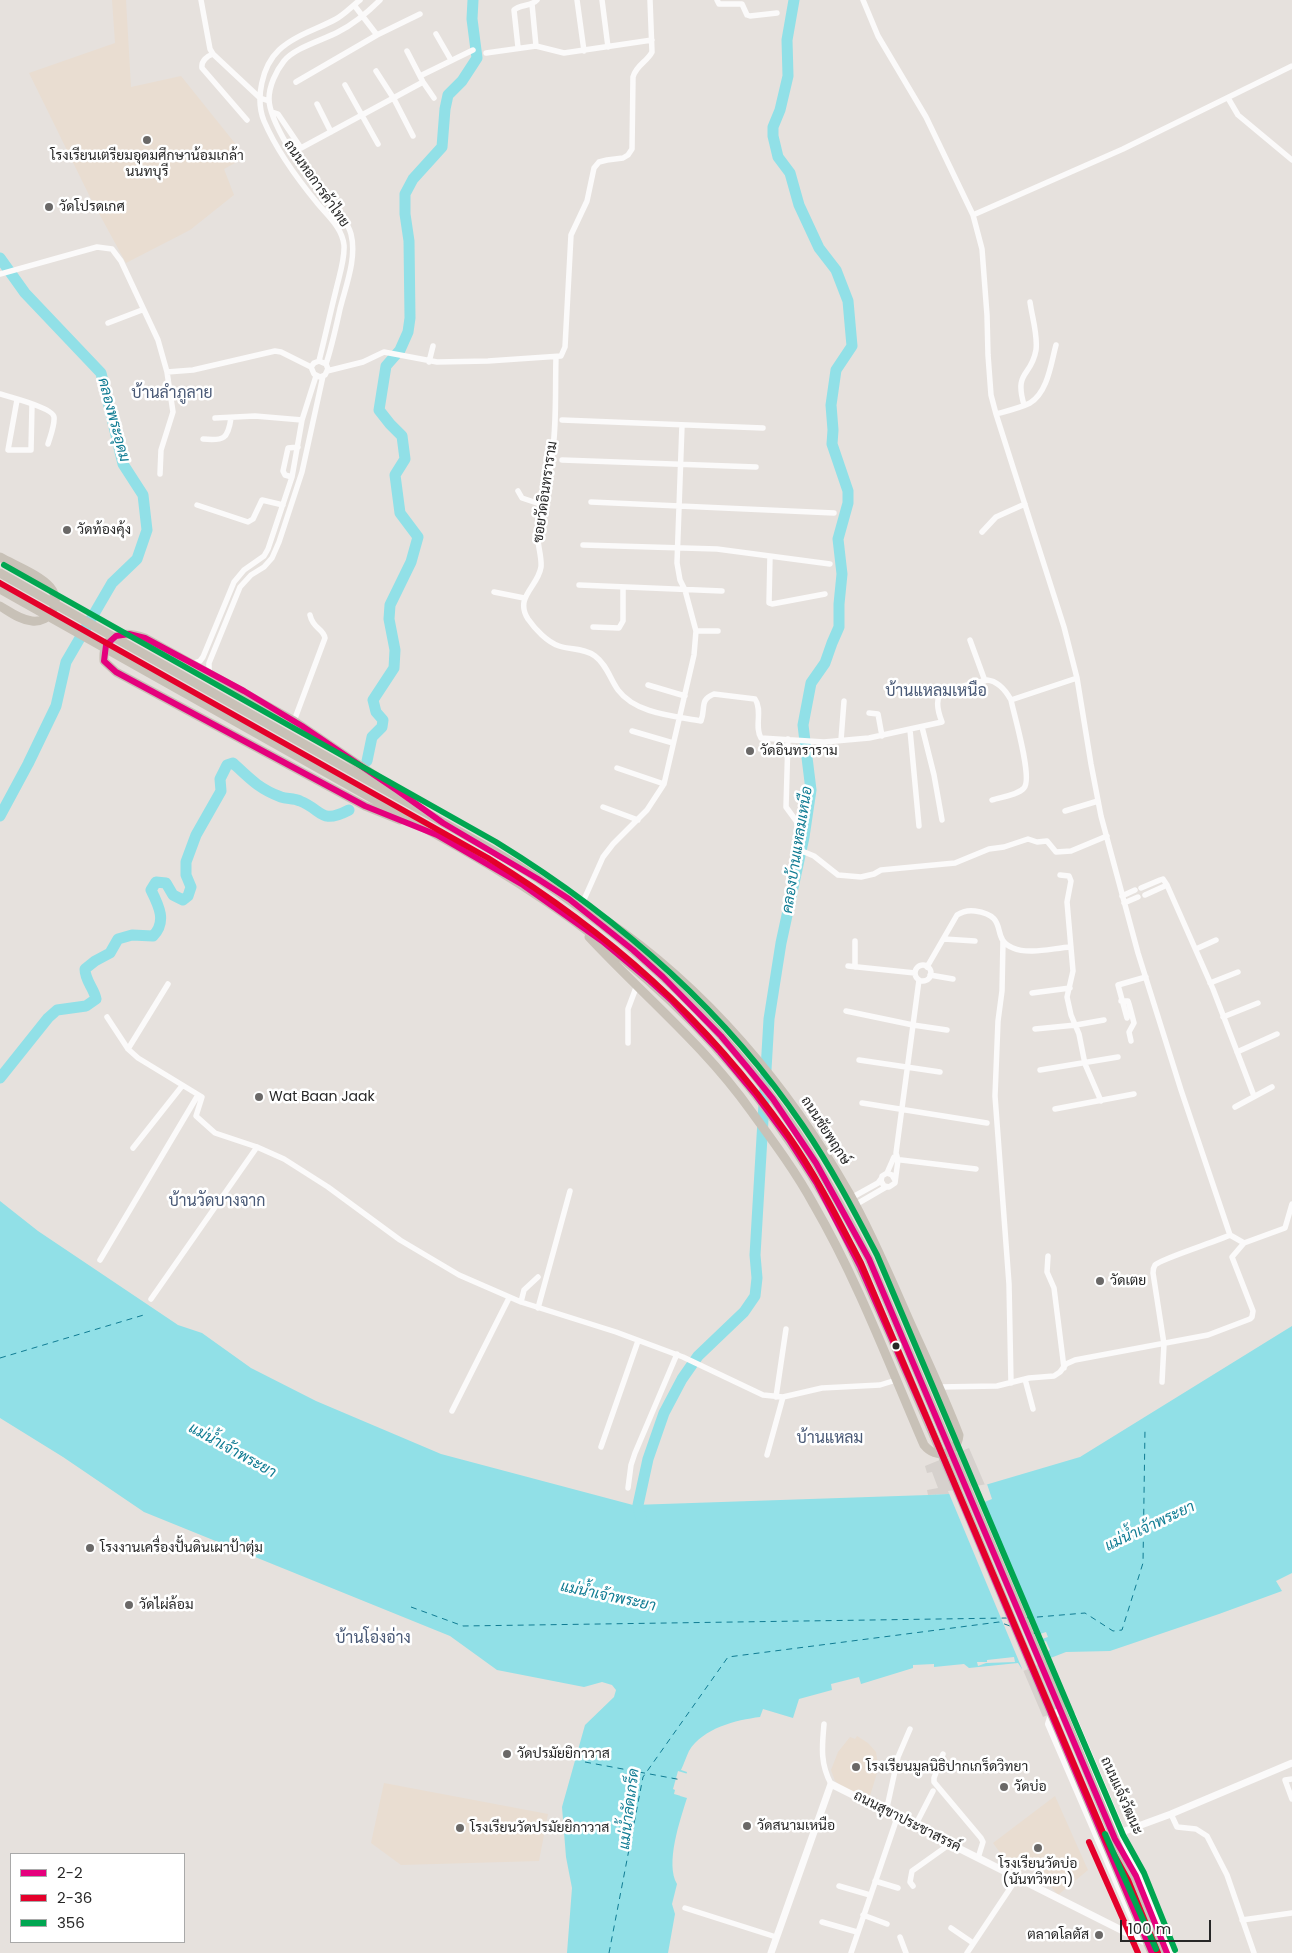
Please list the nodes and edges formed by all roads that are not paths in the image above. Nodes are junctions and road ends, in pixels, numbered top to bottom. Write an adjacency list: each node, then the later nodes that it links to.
1 (201, 0): 24 (street)
2 (360, 0): 10 (street, ถนนหอการค้าไทย)
3 (380, 0): 13 (street, ถนนหอการค้าไทย)
4 (577, 0): 22 (street)
5 (602, 0): 19 (street)
6 (650, 0): 16 (street)
7 (717, 0): 11 (street)
8 (863, 0): 46 (street)
9 (534, 2): 17 (street); 18 (street)
10 (354, 5): 13 (street); 31 (street, ถนนหอการค้าไทย)
11 (777, 13)
12 (420, 14): 15 (street)
13 (363, 17): 15 (street); 35 (street, ถนนหอการค้าไทย)
14 (436, 34): 25 (street)
15 (376, 35): 29 (street)
16 (652, 40): 19 (street); 53 (street)
17 (536, 46): 18 (street); 22 (street)
18 (518, 47): 23 (street)
19 (608, 47): 22 (street)
20 (473, 50): 25 (street)
21 (407, 51): 28 (street)
22 (584, 51)
23 (486, 53)
24 (213, 54): 31 (street); 39 (street)
25 (451, 60): 28 (street)
26 (1292, 66): 33 (street)
27 (376, 71): 34 (street)
28 (422, 79): 32 (street); 34 (street)
29 (296, 82)
30 (345, 85): 38 (street)
31 (260, 98): 35 (street); 54 (street, ถนนหอการค้าไทย)
32 (434, 98)
33 (1228, 98): 45 (street); 46 (street)
34 (394, 99): 38 (street); 41 (street)
35 (269, 101): 37 (street, ถนนหอการค้าไทย)
36 (317, 104): 40 (street)
37 (272, 112): 43 (street); 44 (street, ถนนหอการค้าไทย)
38 (362, 116): 40 (street); 42 (street)
39 (247, 120)
40 (331, 132): 43 (street)
41 (413, 136)
42 (378, 144)
43 (301, 148): 44 (street)
44 (292, 152): 56 (street, ถนนหอการค้าไทย)
45 (1292, 160)
46 (973, 215): 65 (street)
47 (0, 274): 49 (street)
48 (1030, 302): 64 (street)
49 (142, 310): 50 (street); 58 (street)
50 (108, 323)
51 (433, 346): 55 (street)
52 (1056, 346): 64 (street)
53 (556, 357): 55 (street); 85 (street, ซอยวัดอินทราราม)
54 (319, 361): 56 (street); 57 (street)
55 (429, 362): 59 (street)
56 (326, 364): 59 (street, ถนนหอการค้าไทย)
57 (312, 367): 58 (street); 60 (street)
58 (167, 372): 78 (street)
59 (325, 374): 60 (street); 105 (street, ถนนหอการค้าไทย)
60 (316, 376): 68 (street)
61 (0, 394): 62 (street)
62 (17, 400): 63 (street); 63 (street)
63 (32, 405): 73 (street)
64 (1024, 405): 65 (street)
65 (996, 414): 82 (street)
66 (215, 418): 67 (street)
67 (231, 418): 68 (street); 72 (street)
68 (302, 420): 74 (street)
69 (562, 420): 70 (street)
70 (682, 425): 71 (street); 76 (street)
71 (763, 428)
72 (203, 439)
73 (48, 444)
74 (298, 447): 79 (street); 79 (street)
75 (562, 460): 76 (street)
76 (682, 464): 77 (street); 86 (street)
77 (756, 467)
78 (160, 474)
79 (292, 477): 84 (street)
80 (518, 491): 85 (street)
81 (591, 502): 86 (street)
82 (1025, 504): 88 (street); 113 (street)
83 (197, 505): 84 (street)
84 (283, 505): 104 (street)
85 (543, 505): 102 (street, ซอยวัดอินทราราม)
86 (679, 506): 87 (street); 90 (street)
87 (834, 513)
88 (982, 532)
89 (583, 545): 90 (street)
90 (676, 548): 91 (street); 98 (street)
91 (770, 556): 93 (street); 101 (street)
92 (0, 557): 103 (main road)
93 (830, 564)
94 (0, 573): 137 (main road, ถนนชัยพฤกษ์)
95 (579, 585): 96 (street)
96 (623, 587): 98 (street); 107 (street)
97 (0, 589): 139 (main road)
98 (684, 590): 99 (street); 108 (street)
99 (722, 591)
100 (494, 592): 102 (street)
101 (826, 594)
102 (524, 598): 120 (street)
103 (0, 606)
104 (222, 609): 105 (street); 111 (street)
105 (230, 612): 112 (street, ถนนหอการค้าไทย)
106 (310, 615): 121 (street)
107 (593, 627)
108 (696, 631): 109 (street); 116 (street)
109 (718, 631)
110 (970, 640): 114 (street)
111 (191, 664): 112 (main road); 139 (main road)
112 (212, 676): 121 (main road)
113 (1077, 678): 117 (street); 132 (street)
114 (985, 680): 117 (street); 122 (street)
115 (648, 685): 116 (street)
116 (685, 696): 120 (street)
117 (1011, 700): 131 (street)
118 (844, 701): 127 (street)
119 (869, 713): 125 (street)
120 (679, 717): 126 (street); 128 (street)
121 (294, 721): 137 (main road)
122 (922, 727): 123 (street); 136 (street)
123 (910, 730): 125 (street); 138 (street)
124 (632, 731): 128 (street)
125 (882, 736): 127 (street)
126 (788, 739): 127 (street); 140 (street)
127 (841, 740)
128 (673, 743): 130 (street)
129 (617, 768): 130 (street)
130 (664, 784): 135 (street)
131 (992, 800)
132 (1098, 801): 134 (street); 140 (street)
133 (602, 807): 135 (street)
134 (1065, 811)
135 (638, 820): 146 (street)
136 (942, 820)
137 (444, 823): 144 (main road, ถนนชัยพฤกษ์)
138 (919, 826)
139 (437, 835): 147 (main road)
140 (1107, 836): 143 (street)
141 (1060, 875): 153 (street)
142 (1165, 882): 143 (street); 145 (street); 154 (street)
143 (1122, 896): 145 (street)
144 (567, 897): 146 (main road, ถนนชัยพฤกษ์); 237 (main road, ถนนชัยพฤกษ์)
145 (1124, 903): 159 (street)
146 (582, 904): 209 (main road, ถนนชัยพฤกษ์)
147 (572, 919): 164 (main road, ถนนชัยพฤกษ์); 283 (main road)
148 (944, 938): 151 (street); 152 (street); 155 (street)
149 (1216, 940): 154 (street)
150 (855, 941): 157 (street)
151 (975, 941)
152 (1004, 941): 153 (street); 230 (street)
153 (1071, 947): 165 (street)
154 (1196, 949): 162 (street)
155 (927, 967): 157 (street); 158 (street)
156 (1238, 972): 162 (street)
157 (915, 974): 160 (street)
158 (930, 975): 160 (street); 161 (street)
159 (1146, 977): 167 (street); 211 (street)
160 (919, 980): 174 (street)
161 (953, 980)
162 (1210, 983): 171 (street)
163 (168, 984): 181 (street)
164 (637, 984): 180 (street); 216 (main road, ถนนชัยพฤกษ์)
165 (1070, 988): 166 (street); 175 (street)
166 (1032, 993)
167 (1122, 1000): 172 (street); 179 (street)
168 (1258, 1003): 171 (street)
169 (846, 1010): 174 (street)
170 (107, 1017): 181 (street)
171 (1224, 1017): 182 (street)
172 (1127, 1018)
173 (1104, 1020): 175 (street)
174 (913, 1025): 177 (street); 186 (street)
175 (1076, 1025): 176 (street); 185 (street)
176 (1035, 1029)
177 (947, 1030)
178 (1277, 1034): 182 (street)
179 (1131, 1041)
180 (628, 1043)
181 (128, 1049): 189 (street)
182 (1237, 1052): 193 (street)
183 (1118, 1058): 185 (street)
184 (859, 1060): 186 (street)
185 (1085, 1064): 187 (street); 194 (street)
186 (908, 1067): 188 (street); 198 (street)
187 (1040, 1070)
188 (940, 1072)
189 (182, 1086): 192 (street); 201 (street)
190 (1272, 1087): 193 (street)
191 (1134, 1094): 194 (street)
192 (198, 1095): 200 (street); 215 (street)
193 (1254, 1096): 196 (street)
194 (1101, 1101): 197 (street)
195 (862, 1103): 198 (street)
196 (1235, 1107)
197 (1055, 1109)
198 (903, 1111): 199 (street); 202 (street)
199 (987, 1124)
200 (257, 1147): 218 (street); 219 (street)
201 (133, 1148)
202 (896, 1157): 203 (street); 204 (street); 206 (street)
203 (976, 1169)
204 (887, 1174): 205 (street); 206 (street)
205 (881, 1179): 207 (street); 209 (street)
206 (895, 1180): 207 (street)
207 (886, 1187): 209 (street)
208 (570, 1190): 221 (street)
209 (853, 1201): 213 (main road, ถนนชัยพฤกษ์)
210 (1292, 1206): 212 (street)
211 (1230, 1235): 212 (street); 224 (street)
212 (1244, 1243): 224 (street)
213 (875, 1244): 216 (main road); 231 (main road, ถนนชัยพฤกษ์)
214 (1048, 1256): 226 (street)
215 (100, 1260)
216 (846, 1264): 228 (main road, ถนนชัยพฤกษ์)
217 (538, 1277): 220 (street)
218 (510, 1298): 220 (street); 234 (street)
219 (151, 1300)
220 (521, 1302): 221 (street)
221 (538, 1308): 223 (street)
222 (786, 1329): 232 (street)
223 (638, 1341): 225 (street); 235 (street)
224 (1164, 1344): 226 (street); 229 (street)
225 (680, 1356): 232 (street); 238 (street)
226 (1064, 1368): 227 (street)
227 (1025, 1379): 230 (street); 233 (street)
228 (896, 1380): 231 (main road, ถนนชัยพฤกษ์); 232 (street)
229 (1162, 1382)
230 (1011, 1383): 231 (street)
231 (939, 1387)
232 (780, 1397): 236 (street)
233 (1033, 1410)
234 (452, 1411)
235 (601, 1447)
236 (767, 1455)
237 (957, 1463): 256 (main road, ถนนแจ้งวัฒนะ)
238 (628, 1488)
239 (824, 1724): 248 (street)
240 (910, 1729): 251 (street)
241 (944, 1754): 258 (street)
242 (1292, 1763): 243 (street)
243 (1280, 1768): 246 (street); 252 (street)
244 (1095, 1773): 247 (main road); 247 (main road, ถนนแจ้งวัฒนะ); 255 (main road, ถนนแจ้งวัฒนะ)
245 (1292, 1779): 246 (street)
246 (1285, 1780): 250 (street)
247 (1074, 1782): 276 (main road, ถนนแจ้งวัฒนะ)
248 (831, 1784): 251 (street, ถนนสุขาประชาสรรค์); 274 (street)
249 (933, 1791): 254 (street)
250 (1292, 1798)
251 (886, 1812): 253 (street, ถนนสุขาประชาสรรค์)
252 (1171, 1814): 255 (street); 268 (street)
253 (897, 1818): 254 (street, ถนนสุขาประชาสรรค์); 260 (street)
254 (915, 1826): 257 (street, ถนนสุขาประชาสรรค์)
255 (1122, 1832): 273 (main road, ถนนแจ้งวัฒนะ)
256 (1115, 1839): 284 (main road, ถนนแจ้งวัฒนะ); 285 (main road)
257 (950, 1844): 258 (street, ถนนสุขาประชาสรรค์); 262 (street)
258 (978, 1858): 259 (street, ถนนสุขาประชาสรรค์)
259 (1017, 1878): 276 (street, ถนนสุขาประชาสรรค์); 277 (street)
260 (875, 1881): 263 (street); 264 (street)
261 (839, 1886): 264 (street)
262 (913, 1886)
263 (898, 1888)
264 (870, 1895): 267 (street)
265 (685, 1908): 274 (street)
266 (1292, 1913): 268 (street)
267 (863, 1915): 270 (street); 272 (street)
268 (1242, 1920): 287 (street)
269 (822, 1922): 272 (street)
270 (886, 1924)
271 (951, 1928): 277 (street)
272 (857, 1932): 279 (street)
273 (1165, 1934): 276 (main road); 286 (main road, ถนนแจ้งวัฒนะ)
274 (776, 1937): 278 (street)
275 (900, 1937): 280 (street)
276 (1143, 1941): 282 (main road, ถนนแจ้งวัฒนะ)
277 (973, 1943): 281 (street)
278 (771, 1953)
279 (851, 1953)
280 (906, 1953)
281 (967, 1953)
282 (1148, 1953)
283 (1152, 1953)
284 (1162, 1953)
285 (1167, 1953)
286 (1173, 1953)
287 (1254, 1953)

